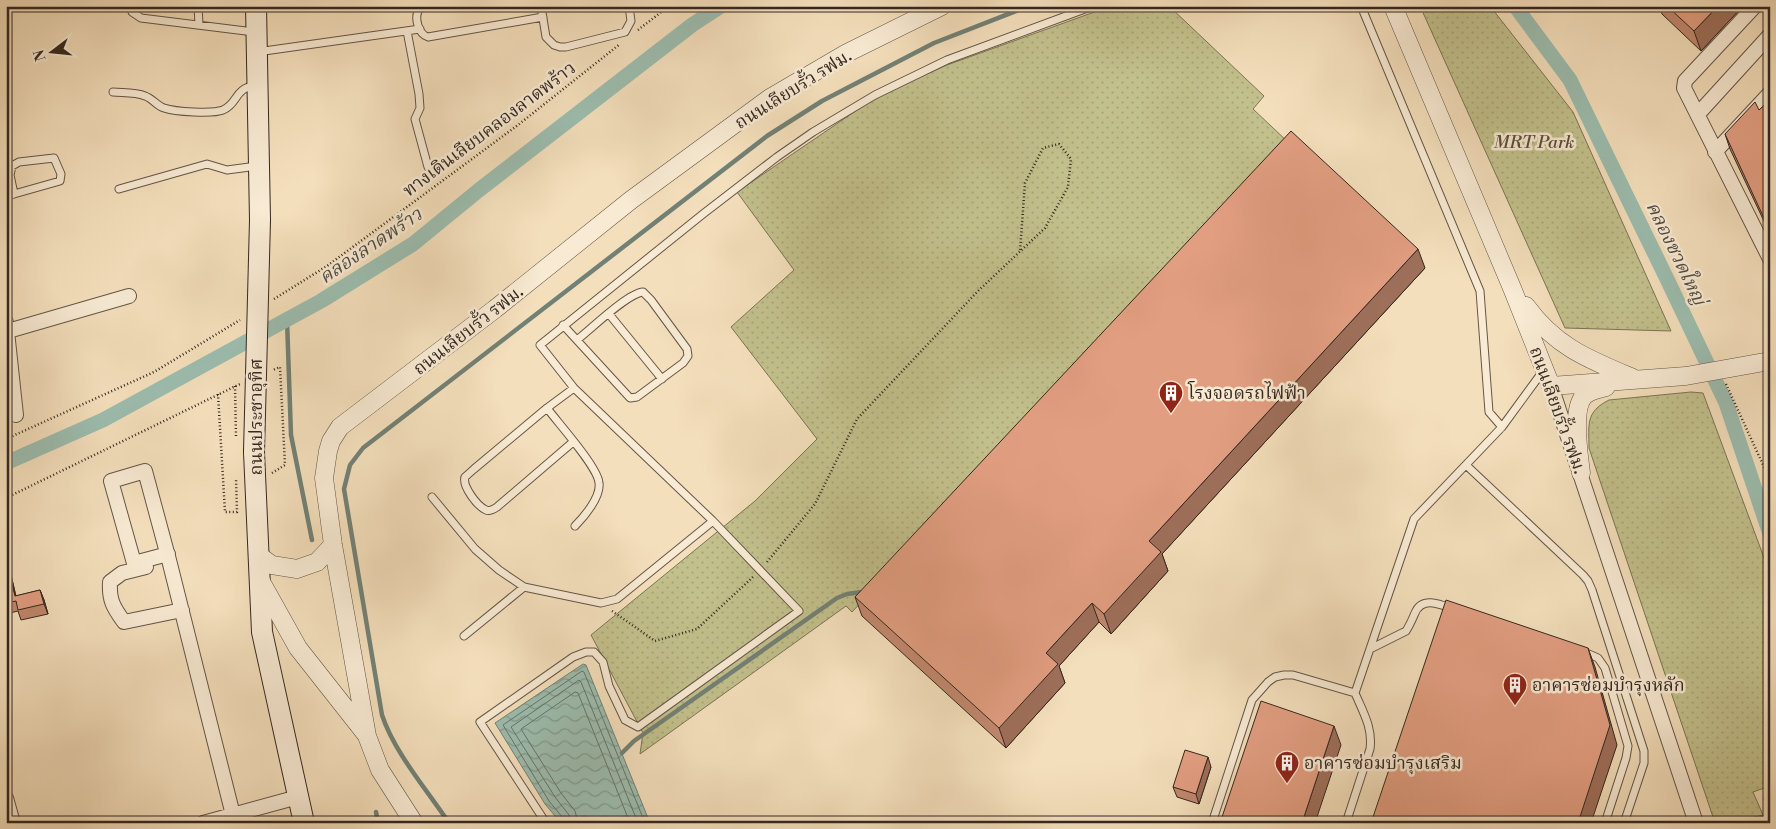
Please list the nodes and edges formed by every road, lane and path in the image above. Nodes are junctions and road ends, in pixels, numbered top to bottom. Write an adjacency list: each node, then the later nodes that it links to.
1 (131, 6): 14 (lane)
2 (198, 6): 14 (lane)
3 (256, 6): 19 (main road, ถนนประชาอุทิศ)
4 (428, 6): 15 (lane)
5 (541, 6): 13 (lane)
6 (629, 6): 13 (lane)
7 (669, 6): 18 (path)
8 (942, 6): 67 (street, ถนนเลียบรั้ว รฟม.)
9 (1093, 6): 37 (lane)
10 (1361, 6): 54 (lane)
11 (1393, 6): 32 (street, ถนนเลียบรั้ว รฟม.)
12 (1755, 6): 24 (street)
13 (543, 17): 15 (lane)
14 (199, 25): 19 (lane)
15 (420, 30): 16 (lane)
16 (407, 31): 19 (lane); 27 (lane)
17 (1770, 35): 24 (street)
18 (631, 36)
19 (257, 42): 21 (main road, ถนนประชาอุทิศ)
20 (624, 42): 34 (path, ทางเดินเลียบคลองลาดพร้าว)
21 (258, 85): 22 (lane); 26 (main road, ถนนประชาอุทิศ)
22 (114, 92)
23 (1770, 92): 25 (street)
24 (1698, 114): 25 (street)
25 (1715, 152): 31 (street)
26 (260, 166): 28 (lane); 62 (main road, ถนนประชาอุทิศ, bridge)
27 (428, 167)
28 (119, 189)
29 (10, 195): 29 (lane)
30 (1020, 251): 30 (path); 70 (path)
31 (1770, 259)
32 (1512, 288): 41 (street, ถนนเลียบรั้ว รฟม.); 46 (street)
33 (129, 296): 38 (street)
34 (270, 302)
35 (609, 314): 39 (lane); 45 (lane); 45 (lane)
36 (245, 317): 55 (path)
37 (564, 325): 39 (lane); 50 (lane)
38 (7, 333): 44 (street)
39 (578, 340): 45 (lane)
40 (1770, 361): 43 (street)
41 (1545, 369): 49 (street, ถนนเลียบรั้ว รฟม.); 54 (lane)
42 (271, 371): 62 (path)
43 (1731, 373): 46 (street); 61 (path)
44 (9, 375): 53 (street)
45 (662, 379)
46 (1636, 379): 49 (street); 60 (street)
47 (244, 382): 48 (path)
48 (235, 386): 51 (path); 57 (path)
49 (1551, 386): 60 (street, ถนนเลียบรั้ว รฟม.)
50 (574, 388): 52 (lane); 65 (lane)
51 (218, 394): 59 (path); 64 (path)
52 (547, 408): 56 (lane); 56 (lane)
53 (16, 414)
54 (1502, 427): 58 (lane)
55 (6, 439)
56 (573, 442): 66 (lane)
57 (236, 444)
58 (1466, 465): 77 (lane); 93 (lane)
59 (236, 473)
60 (1581, 473): 94 (street, ถนนเลียบรั้ว รฟม.)
61 (1770, 480)
62 (256, 483): 68 (main road, ถนนประชาอุทิศ)
63 (432, 497): 72 (lane)
64 (6, 498)
65 (713, 521): 70 (lane); 73 (lane)
66 (575, 526)
67 (333, 545): 68 (street); 80 (street, ถนนเลียบรั้ว รฟม.)
68 (258, 555): 71 (main road, ถนนประชาอุทิศ)
69 (169, 557): 69 (street); 74 (street); 74 (street)
70 (760, 570): 73 (path); 89 (lane)
71 (259, 580): 80 (street); 82 (main road, ถนนประชาอุทิศ)
72 (524, 587): 73 (lane); 76 (lane)
73 (601, 603)
74 (182, 610): 83 (street)
75 (1463, 612): 77 (lane)
76 (464, 636)
77 (1370, 649): 79 (lane)
78 (1574, 649): 92 (lane)
79 (1355, 694): 90 (lane); 91 (lane)
80 (367, 736): 88 (street, ถนนเลียบรั้ว รฟม.)
81 (6, 798): 85 (street)
82 (298, 798): 83 (street); 87 (main road, ถนนประชาอุทิศ)
83 (233, 815): 86 (street)
84 (1770, 818): 95 (lane)
85 (13, 823)
86 (203, 823)
87 (304, 823)
88 (414, 823)
89 (546, 823)
90 (1212, 823)
91 (1346, 823)
92 (1604, 823)
93 (1624, 823)
94 (1696, 823)
95 (1756, 823)

